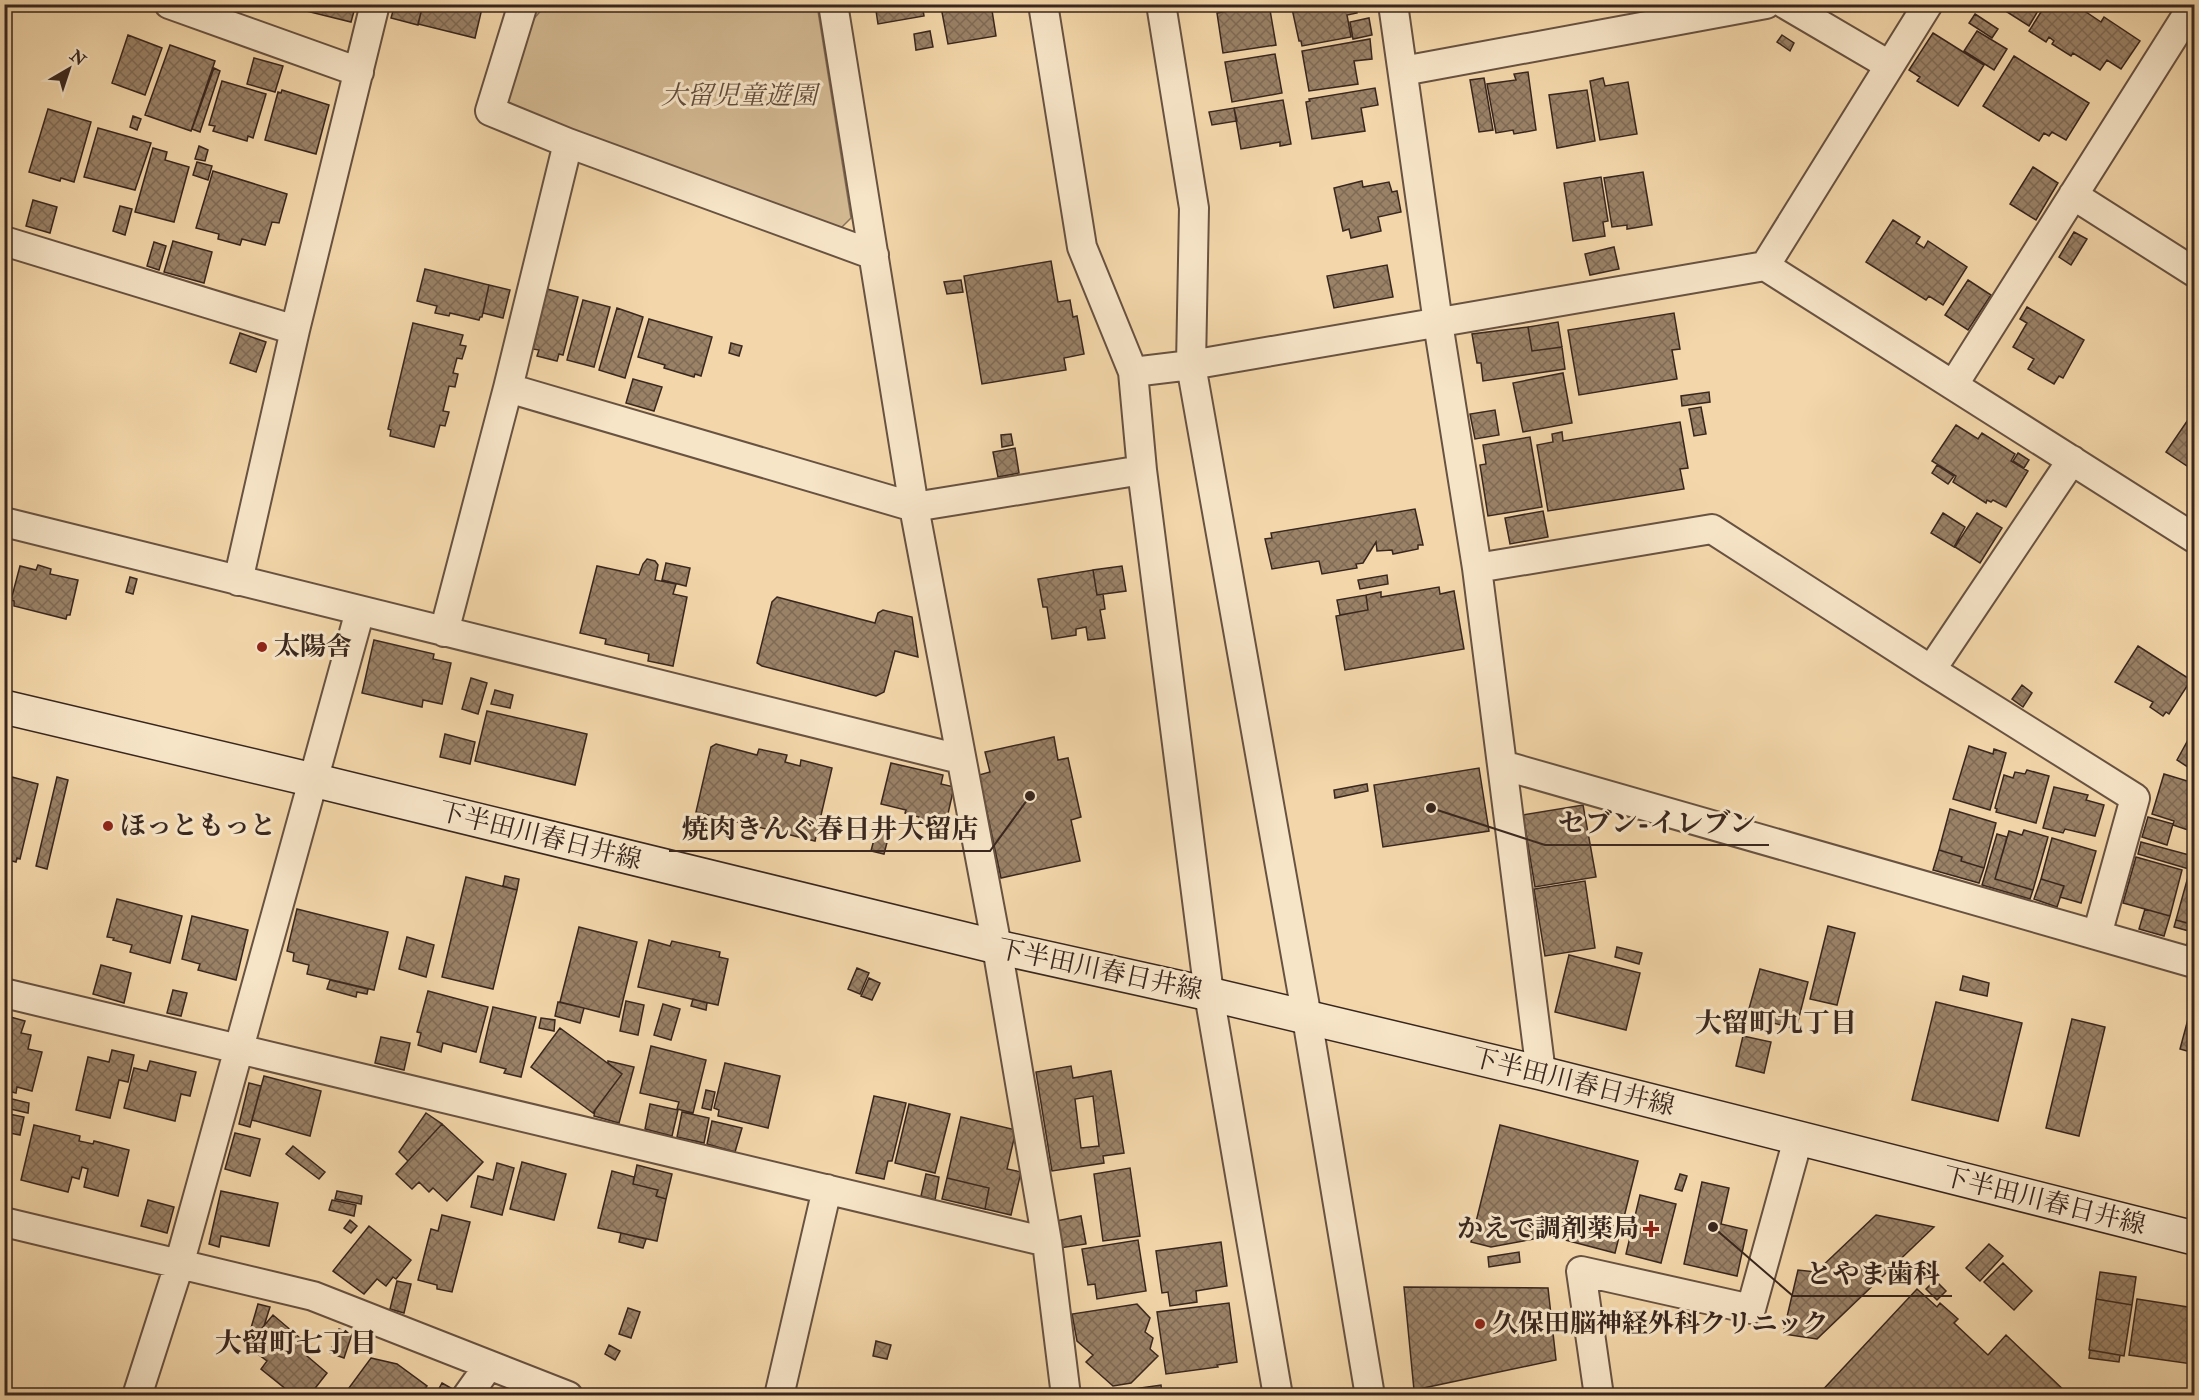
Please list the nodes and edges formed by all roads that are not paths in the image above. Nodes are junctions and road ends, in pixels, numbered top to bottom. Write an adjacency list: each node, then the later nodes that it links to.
1 (169, 4): 14 (street)
2 (375, 4): 14 (street)
3 (523, 4): 15 (street)
4 (833, 4): 18 (street)
5 (1043, 4): 24 (street)
6 (1161, 4): 23 (street)
7 (1393, 4): 13 (street)
8 (1766, 4): 13 (street)
9 (1785, 4): 12 (street)
10 (1928, 4): 12 (street)
11 (2192, 13): 16 (street)
12 (1890, 65): 19 (street)
13 (1403, 71): 21 (street)
14 (358, 72): 22 (street)
15 (568, 143): 18 (street); 26 (street)
16 (2073, 195): 20 (street); 25 (street)
17 (4, 241): 22 (street)
18 (874, 255): 29 (street)
19 (1765, 266): 21 (street); 25 (street)
20 (2194, 272)
21 (1438, 323): 23 (street); 32 (street)
22 (295, 330): 33 (street)
23 (1191, 365): 24 (street); 46 (street)
24 (1133, 372): 28 (street)
25 (1954, 384): 27 (street)
26 (508, 388): 29 (street); 35 (street)
27 (2072, 460): 31 (street); 36 (street)
28 (1142, 470): 29 (street); 45 (street)
29 (914, 507): 38 (street)
30 (4, 522): 33 (street)
31 (2194, 538)
32 (1477, 568): 36 (street); 39 (street)
33 (238, 581): 34 (street)
34 (360, 611): 35 (street); 40 (street)
35 (444, 632): 38 (street)
36 (1931, 670): 41 (street)
37 (4, 707): 40 (main road, 下半田川春日井線)
38 (960, 759): 42 (street)
39 (1502, 765): 41 (street); 48 (street)
40 (313, 780): 42 (main road, 下半田川春日井線); 47 (street)
41 (2097, 935): 43 (street)
42 (997, 947): 45 (main road, 下半田川春日井線); 53 (street)
43 (2194, 963)
44 (4, 993): 47 (street)
45 (1209, 994): 46 (main road, 下半田川春日井線); 61 (street)
46 (1307, 1018): 48 (main road, 下半田川春日井線); 62 (street)
47 (240, 1049): 50 (street); 54 (street)
48 (1541, 1073): 49 (main road, 下半田川春日井線)
49 (1798, 1139): 52 (main road, 下半田川春日井線); 63 (street)
50 (827, 1189): 53 (street); 59 (street)
51 (4, 1222): 54 (street)
52 (2194, 1238)
53 (1047, 1242): 60 (street)
54 (179, 1265): 55 (street); 56 (street)
55 (489, 1365): 57 (street); 58 (street)
56 (137, 1395)
57 (467, 1395)
58 (568, 1395)
59 (778, 1395)
60 (1066, 1395)
61 (1278, 1395)
62 (1370, 1395)
63 (1599, 1395)

